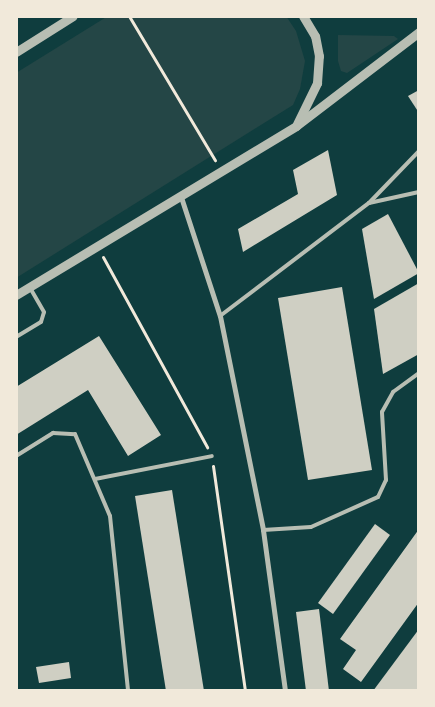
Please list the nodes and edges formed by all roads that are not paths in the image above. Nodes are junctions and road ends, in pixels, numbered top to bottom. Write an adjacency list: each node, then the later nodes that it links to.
1 (73, 16): 4 (street)
2 (304, 16): 5 (street)
3 (419, 32): 5 (street)
4 (16, 52)
5 (296, 126): 8 (street)
6 (419, 151): 9 (lane)
7 (419, 192): 9 (lane)
8 (181, 197): 10 (street); 12 (street)
9 (369, 203): 12 (lane)
10 (29, 288): 11 (street); 13 (lane)
11 (16, 296)
12 (220, 316): 18 (street)
13 (16, 337)
14 (419, 373): 18 (lane)
15 (16, 456): 17 (lane)
16 (212, 456): 17 (lane)
17 (95, 479): 19 (lane)
18 (263, 530): 20 (street)
19 (128, 691)
20 (285, 691)

